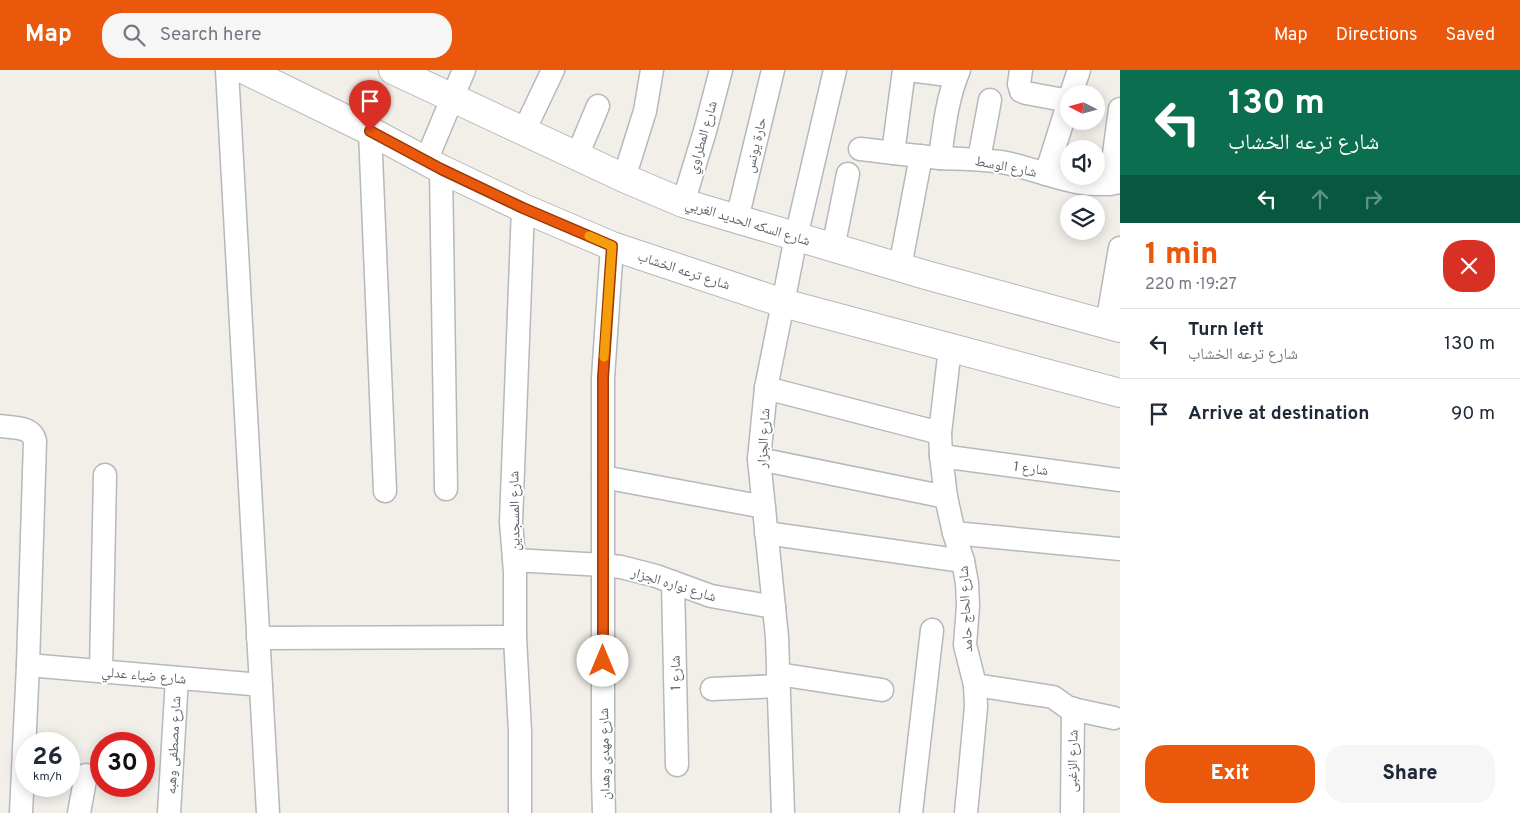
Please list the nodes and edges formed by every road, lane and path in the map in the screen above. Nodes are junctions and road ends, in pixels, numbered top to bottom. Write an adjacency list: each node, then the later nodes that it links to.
1 (227, 70): 68 (street)
2 (245, 70): 22 (street, شارع ترعه الخشاب)
3 (393, 70): 16 (street, شارع السكه الحديد الغربي)
4 (464, 70): 16 (street)
5 (553, 70): 23 (street)
6 (652, 70): 32 (street)
7 (721, 70): 34 (street, شارع المطراوي)
8 (773, 70): 36 (street, حارة يونس)
9 (835, 70): 37 (street, شارع الجزار)
10 (904, 70): 25 (street)
11 (911, 70): 14 (street)
12 (1022, 70): 18 (street)
13 (1079, 70): 15 (street)
14 (958, 73): 27 (street)
15 (1074, 85)
16 (452, 98): 23 (street, شارع السكه الحديد الغربي); 29 (street)
17 (990, 100): 28 (street)
18 (1060, 100)
19 (598, 106): 26 (street)
20 (1120, 108): 33 (street)
21 (1060, 130): 31 (street)
22 (370, 131): 29 (street, شارع ترعه الخشاب); 55 (street)
23 (524, 131): 26 (street, شارع السكه الحديد الغربي)
24 (860, 150): 25 (street, شارع الوسط)
25 (893, 153): 27 (street, شارع الوسط)
26 (577, 156): 32 (street, شارع السكه الحديد الغربي)
27 (931, 157): 28 (street, شارع الوسط); 41 (street)
28 (979, 159): 31 (street, شارع الوسط)
29 (434, 165): 35 (street, شارع ترعه الخشاب); 54 (street)
30 (848, 174): 39 (street)
31 (1046, 174): 33 (street, شارع الوسط)
32 (624, 178): 34 (street, شارع السكه الحديد الغربي)
33 (1115, 183)
34 (683, 203): 36 (street, شارع السكه الحديد الغربي)
35 (523, 208): 38 (street, شارع ترعه الخشاب); 61 (street, شارع المسجدين)
36 (737, 219): 37 (street, شارع السكه الحديد الغربي)
37 (796, 237): 39 (street, شارع السكه الحديد الغربي); 42 (street, شارع الجزار)
38 (612, 246): 42 (street, شارع ترعه الخشاب); 52 (street, شارع مهدى وهدان)
39 (833, 248): 41 (street, شارع السكه الحديد الغربي)
40 (1120, 248): 43 (street)
41 (900, 267): 43 (street, شارع السكه الحديد الغربي)
42 (782, 302): 44 (street, شارع ترعه الخشاب); 45 (street, شارع الجزار)
43 (1114, 326)
44 (950, 348): 46 (street, شارع ترعه الخشاب); 48 (street, شارع الحاج حامد)
45 (766, 388): 48 (street); 50 (street, شارع الجزار)
46 (1120, 393)
47 (0, 426): 69 (street)
48 (940, 433): 49 (street, شارع الحاج حامد)
49 (941, 456): 53 (street, شارع 1); 56 (street, شارع الحاج حامد)
50 (759, 459): 56 (street); 57 (street, شارع الجزار)
51 (105, 475): 70 (street)
52 (603, 477): 57 (street); 63 (street, شارع مهدى وهدان)
53 (1120, 480)
54 (446, 488)
55 (385, 491)
56 (946, 497): 59 (street, شارع الحاج حامد)
57 (764, 507): 58 (street, شارع الجزار)
58 (766, 533): 62 (street); 65 (street, شارع الجزار)
59 (954, 533): 60 (street); 62 (street, شارع الحاج حامد)
60 (1120, 549)
61 (514, 560): 63 (street, شارع نواره الجزار); 67 (street, شارع المسجدين)
62 (963, 561): 74 (street, شارع الحاج حامد)
63 (603, 565): 64 (street, شارع نواره الجزار); 86 (street, شارع مهدى وهدان)
64 (673, 582): 65 (street, شارع نواره الجزار); 79 (street, شارع 1)
65 (774, 607): 72 (street, شارع الجزار)
66 (932, 630): 88 (street)
67 (515, 637): 68 (street); 85 (street, شارع المسجدين)
68 (258, 638): 73 (street)
69 (28, 665): 70 (street, شارع ضياء عدلي); 81 (street)
70 (101, 671): 71 (street, شارع ضياء عدلي)
71 (176, 678): 73 (street, شارع ضياء عدلي); 83 (street, شارع مصطفى وهبه)
72 (778, 680): 75 (street); 76 (street); 87 (street, شارع الجزار)
73 (261, 685): 84 (street)
74 (974, 685): 77 (street); 89 (street, شارع الحاج حامد)
75 (712, 689)
76 (882, 690)
77 (1073, 709): 78 (street); 90 (street, شارع الزغبى)
78 (1114, 718)
79 (677, 765)
80 (86, 776): 82 (street)
81 (21, 813)
82 (79, 813)
83 (169, 813)
84 (268, 813)
85 (520, 813)
86 (604, 813)
87 (782, 813)
88 (911, 813)
89 (966, 813)
90 (1072, 813)

